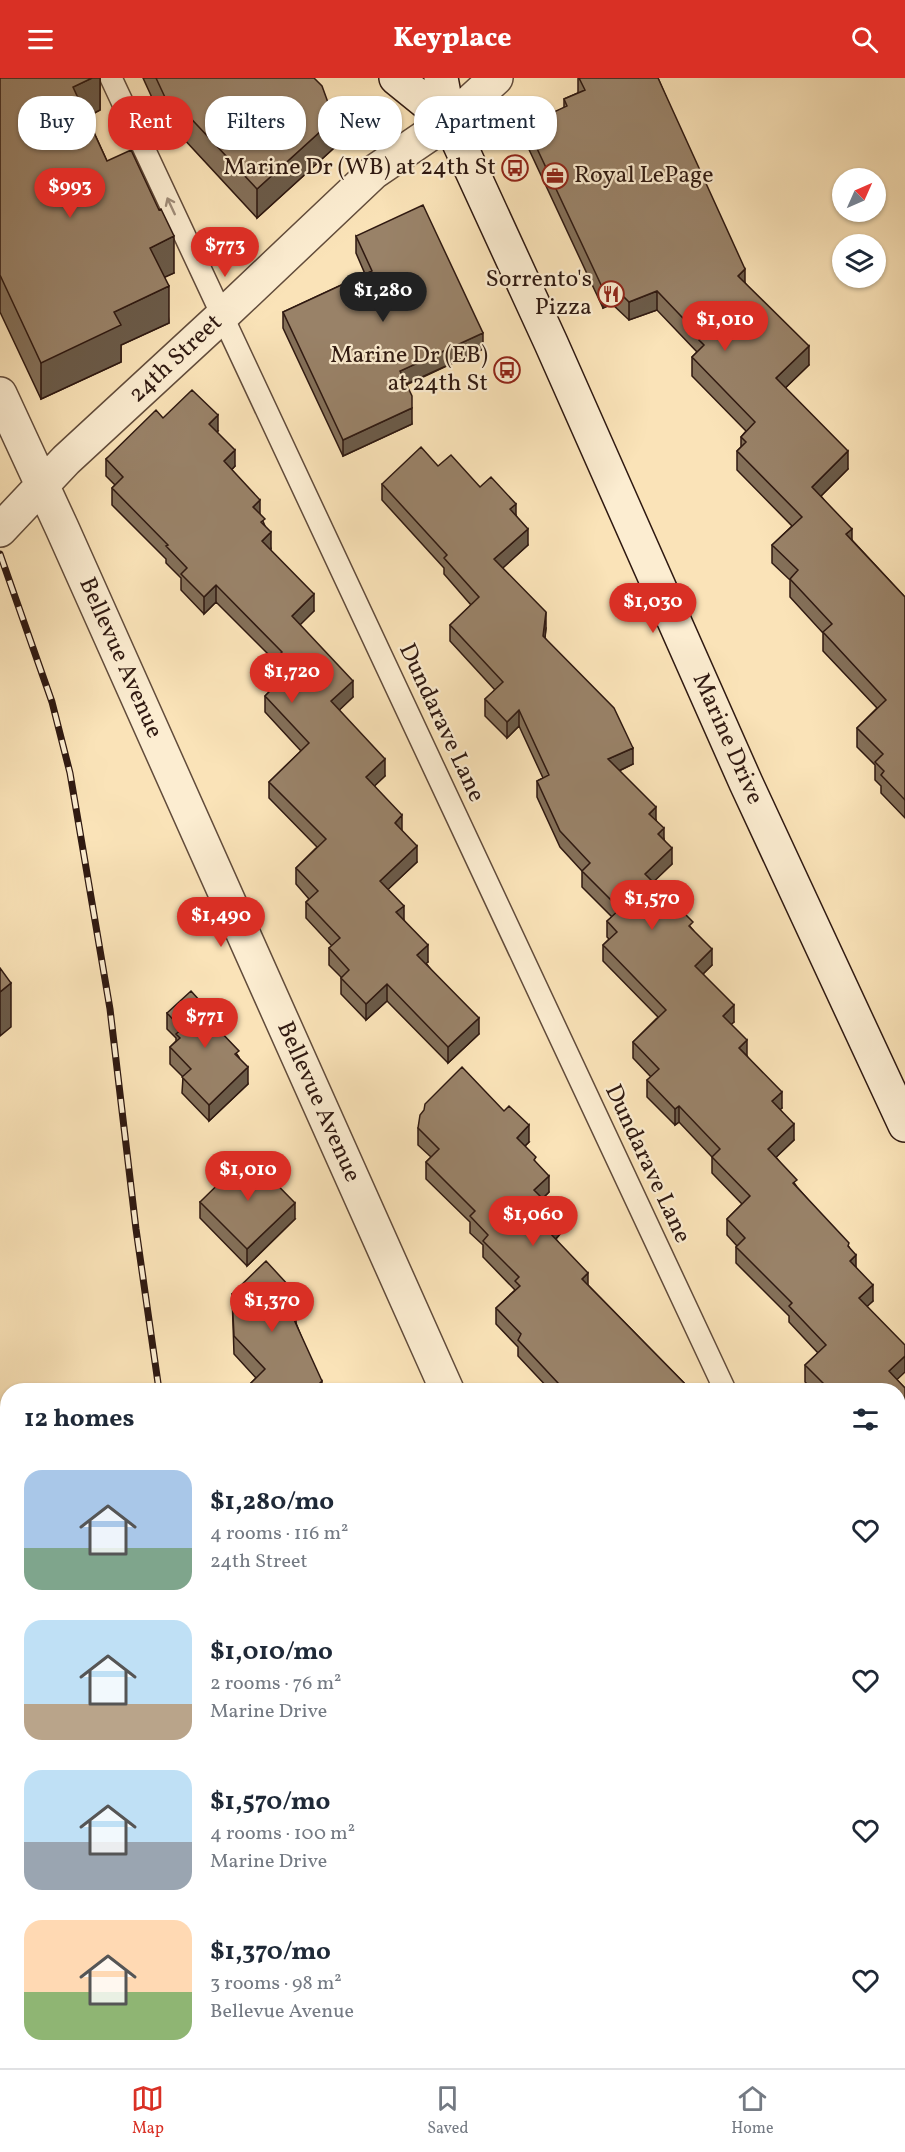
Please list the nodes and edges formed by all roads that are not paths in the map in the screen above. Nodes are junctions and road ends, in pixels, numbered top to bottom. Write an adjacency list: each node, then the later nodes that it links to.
1 (111, 78): 10 (lane, Dundarave Lane, one-way to 1)
2 (396, 78): 5 (street, Marine Drive)
3 (441, 78): 6 (street, Marine Drive)
4 (496, 78): 7 (street, 24th Street)
5 (418, 96)
6 (444, 96)
7 (476, 96)
8 (414, 145): 10 (street, 24th Street)
9 (462, 150): 14 (street, Marine Drive)
10 (222, 316): 12 (street, 24th Street); 16 (lane, Dundarave Lane)
11 (0, 394): 12 (street, Bellevue Avenue)
12 (42, 485): 13 (street, 24th Street); 15 (street, Bellevue Avenue)
13 (0, 530)
14 (905, 1125)
15 (444, 1383)
16 (722, 1383)

